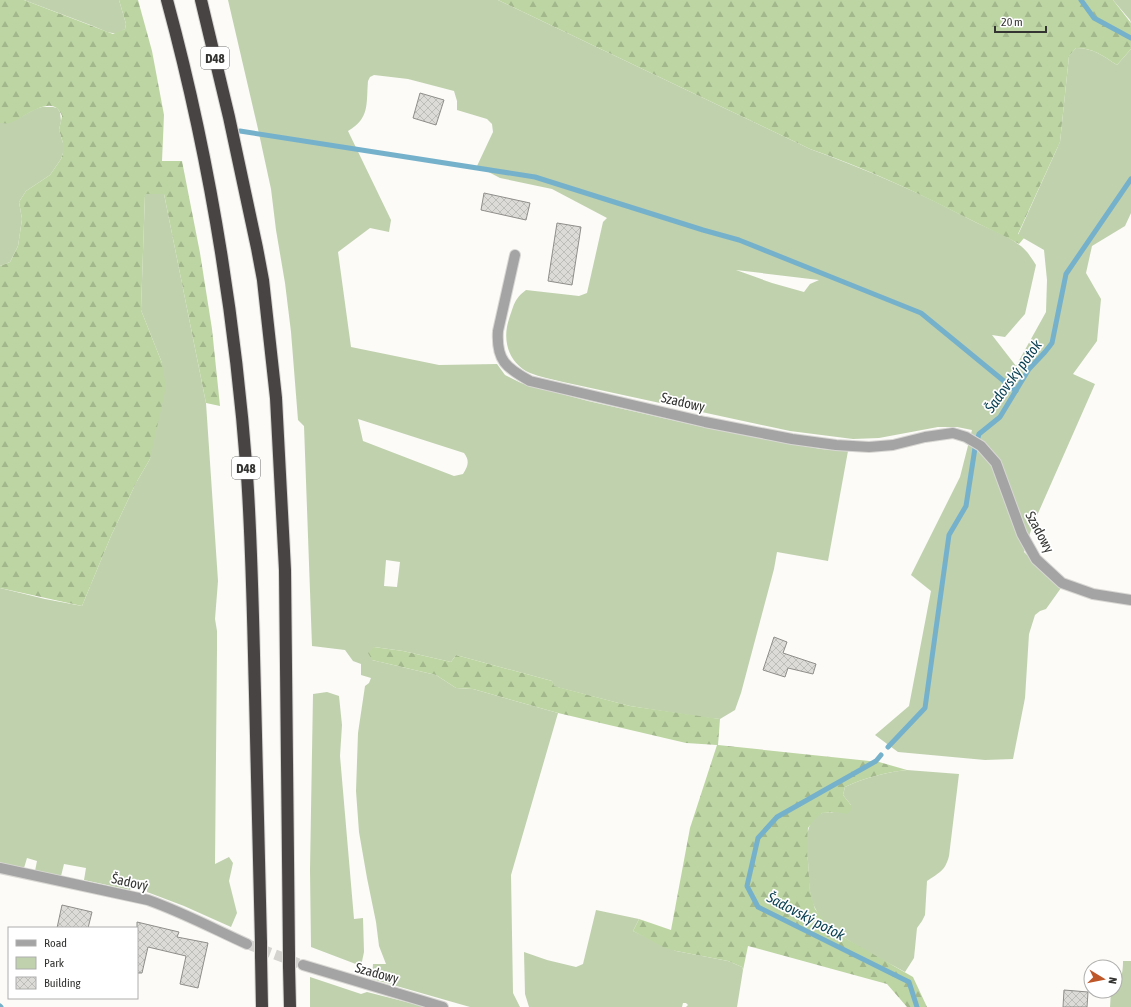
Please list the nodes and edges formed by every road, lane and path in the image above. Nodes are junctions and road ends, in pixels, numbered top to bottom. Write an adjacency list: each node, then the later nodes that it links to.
1 (168, 0): 8 (highway, D48, bridge)
2 (201, 0): 9 (highway, D48)
3 (515, 254): 4 (street, Szadowy)
4 (1131, 600)
5 (0, 868): 6 (street, Šadový)
6 (247, 944)
7 (303, 965): 10 (street, Szadowy)
8 (262, 1007)
9 (290, 1007)
10 (443, 1007)

